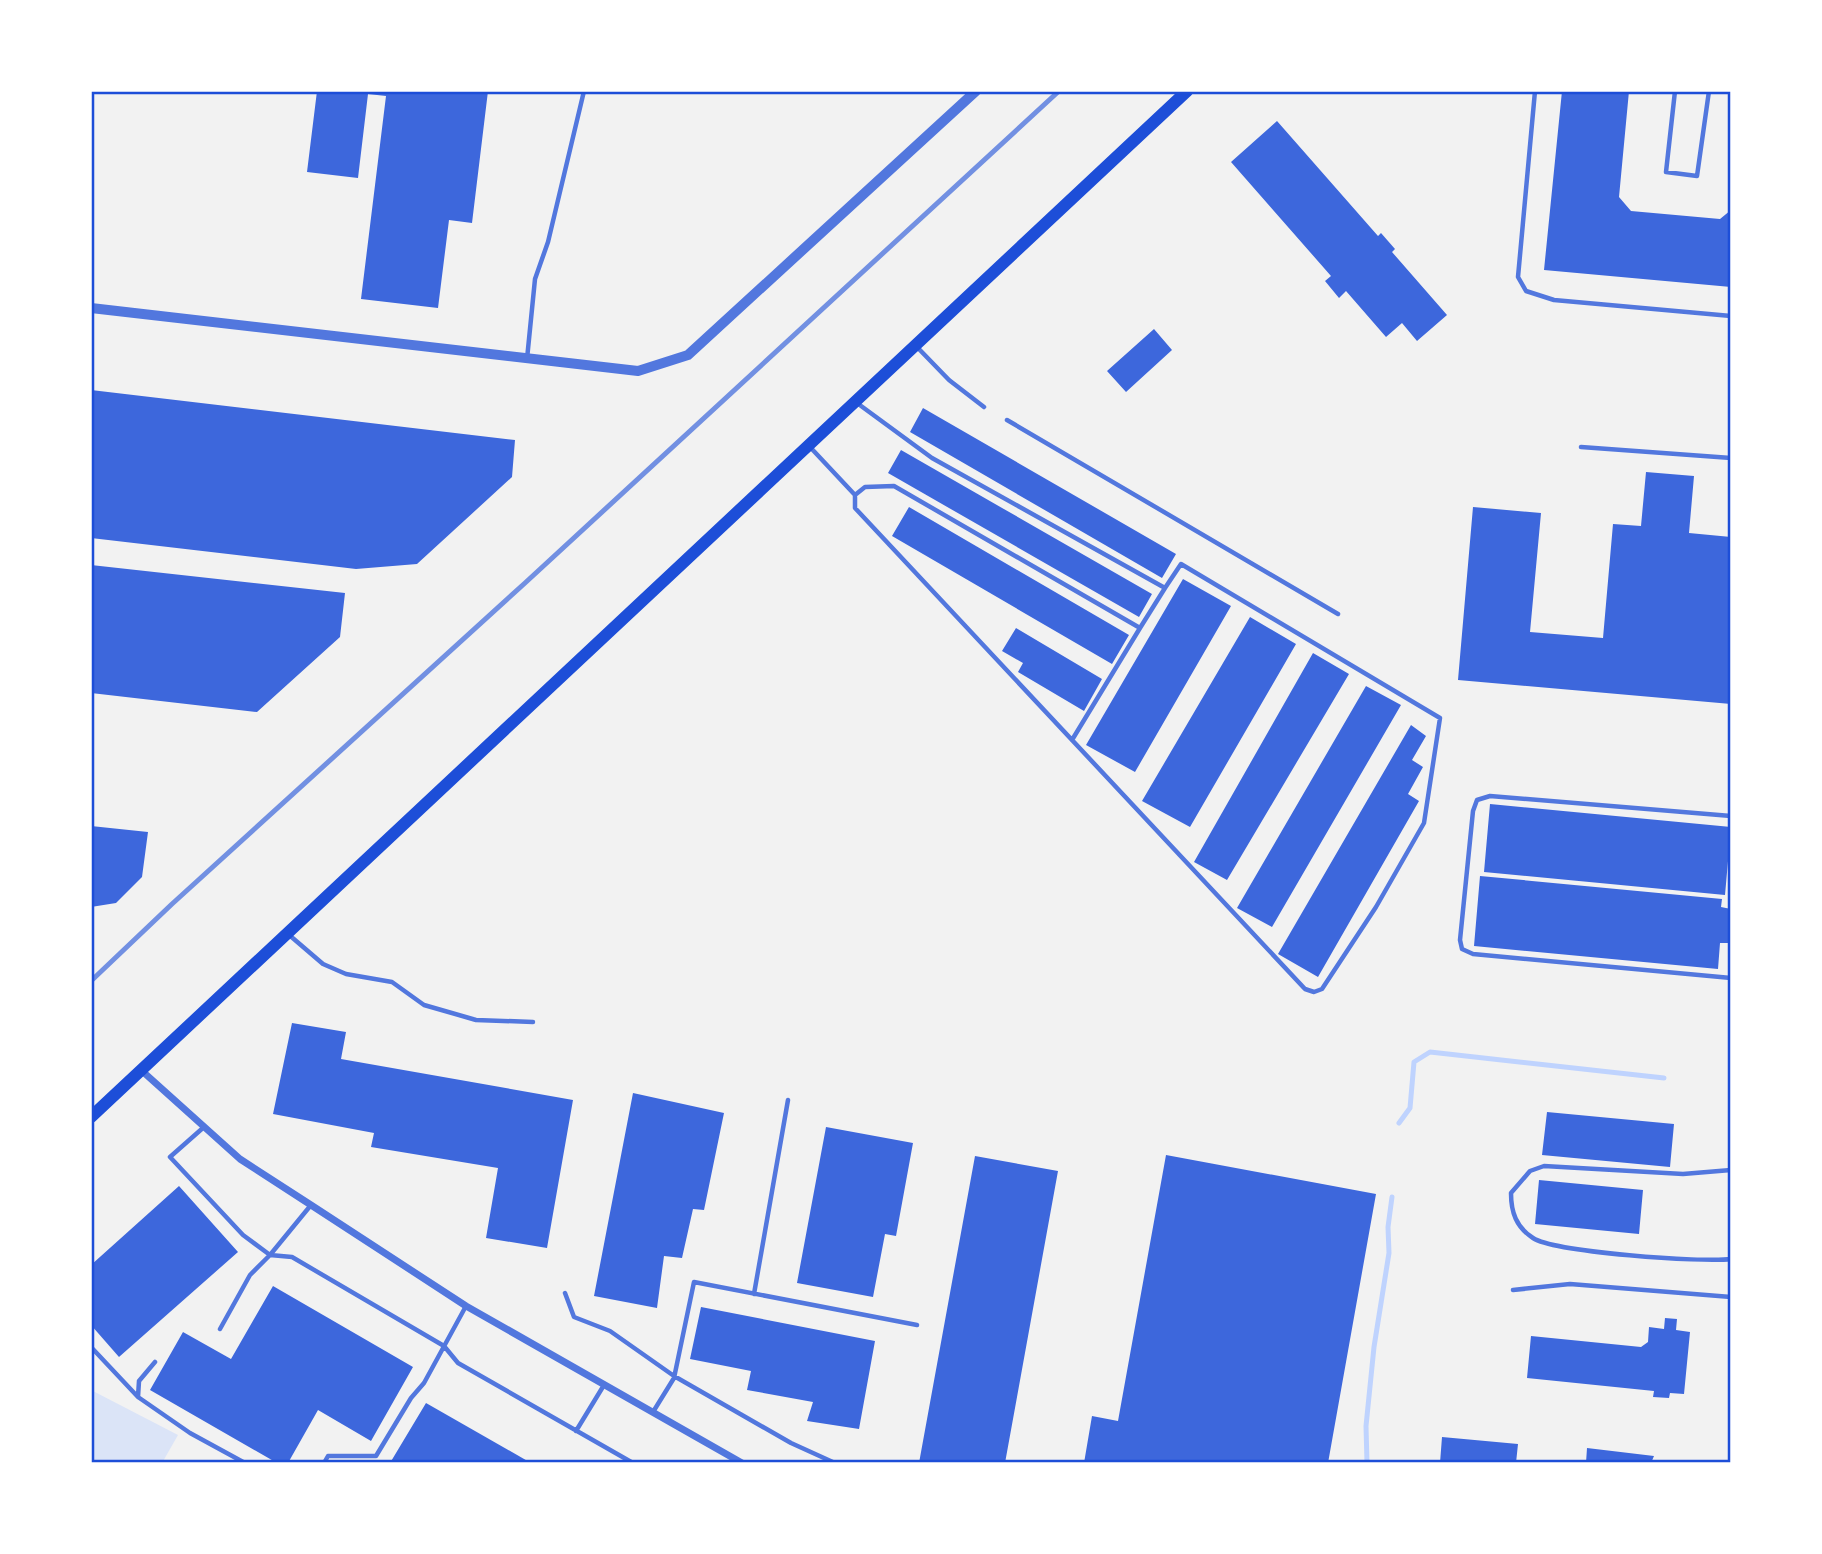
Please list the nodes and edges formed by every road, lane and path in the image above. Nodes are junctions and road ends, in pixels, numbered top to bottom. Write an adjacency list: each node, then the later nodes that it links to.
1 (584, 91): 10 (lane)
2 (976, 91): 10 (street)
3 (1187, 91): 9 (main road)
4 (1535, 91): 8 (lane)
5 (1675, 91): 6 (lane)
6 (1709, 91)
7 (91, 308): 10 (street)
8 (1731, 316)
9 (916, 347): 11 (main road); 12 (lane)
10 (527, 360)
11 (857, 402): 14 (main road); 18 (lane)
12 (984, 407)
13 (1007, 420): 19 (lane)
14 (809, 446): 17 (lane); 23 (main road)
15 (1581, 447): 16 (lane)
16 (1731, 458)
17 (855, 495): 20 (lane); 21 (lane)
18 (1165, 588): 20 (lane); 21 (lane)
19 (1338, 614)
20 (1140, 628): 21 (lane)
21 (1072, 740)
22 (1731, 816): 24 (lane)
23 (287, 933): 25 (lane); 26 (main road)
24 (1731, 978)
25 (533, 1022)
26 (141, 1070): 28 (main road); 29 (street)
27 (788, 1100): 36 (lane)
28 (91, 1117)
29 (204, 1127): 31 (street); 32 (lane)
30 (1731, 1170): 33 (lane)
31 (311, 1205): 32 (lane); 38 (street)
32 (270, 1255): 40 (lane); 41 (lane)
33 (1731, 1259)
34 (1513, 1290): 37 (lane)
35 (565, 1293): 44 (lane)
36 (754, 1294): 39 (lane); 44 (lane)
37 (1731, 1297)
38 (466, 1306): 41 (lane); 45 (street)
39 (917, 1325)
40 (220, 1329)
41 (444, 1346): 48 (lane); 50 (lane)
42 (91, 1347): 46 (lane)
43 (155, 1362): 46 (lane)
44 (674, 1376): 47 (lane); 53 (lane)
45 (604, 1385): 47 (street); 48 (lane)
46 (138, 1397): 49 (lane)
47 (652, 1413): 52 (street)
48 (576, 1431): 51 (lane)
49 (245, 1463)
50 (324, 1463)
51 (633, 1463)
52 (742, 1463)
53 (835, 1463)

